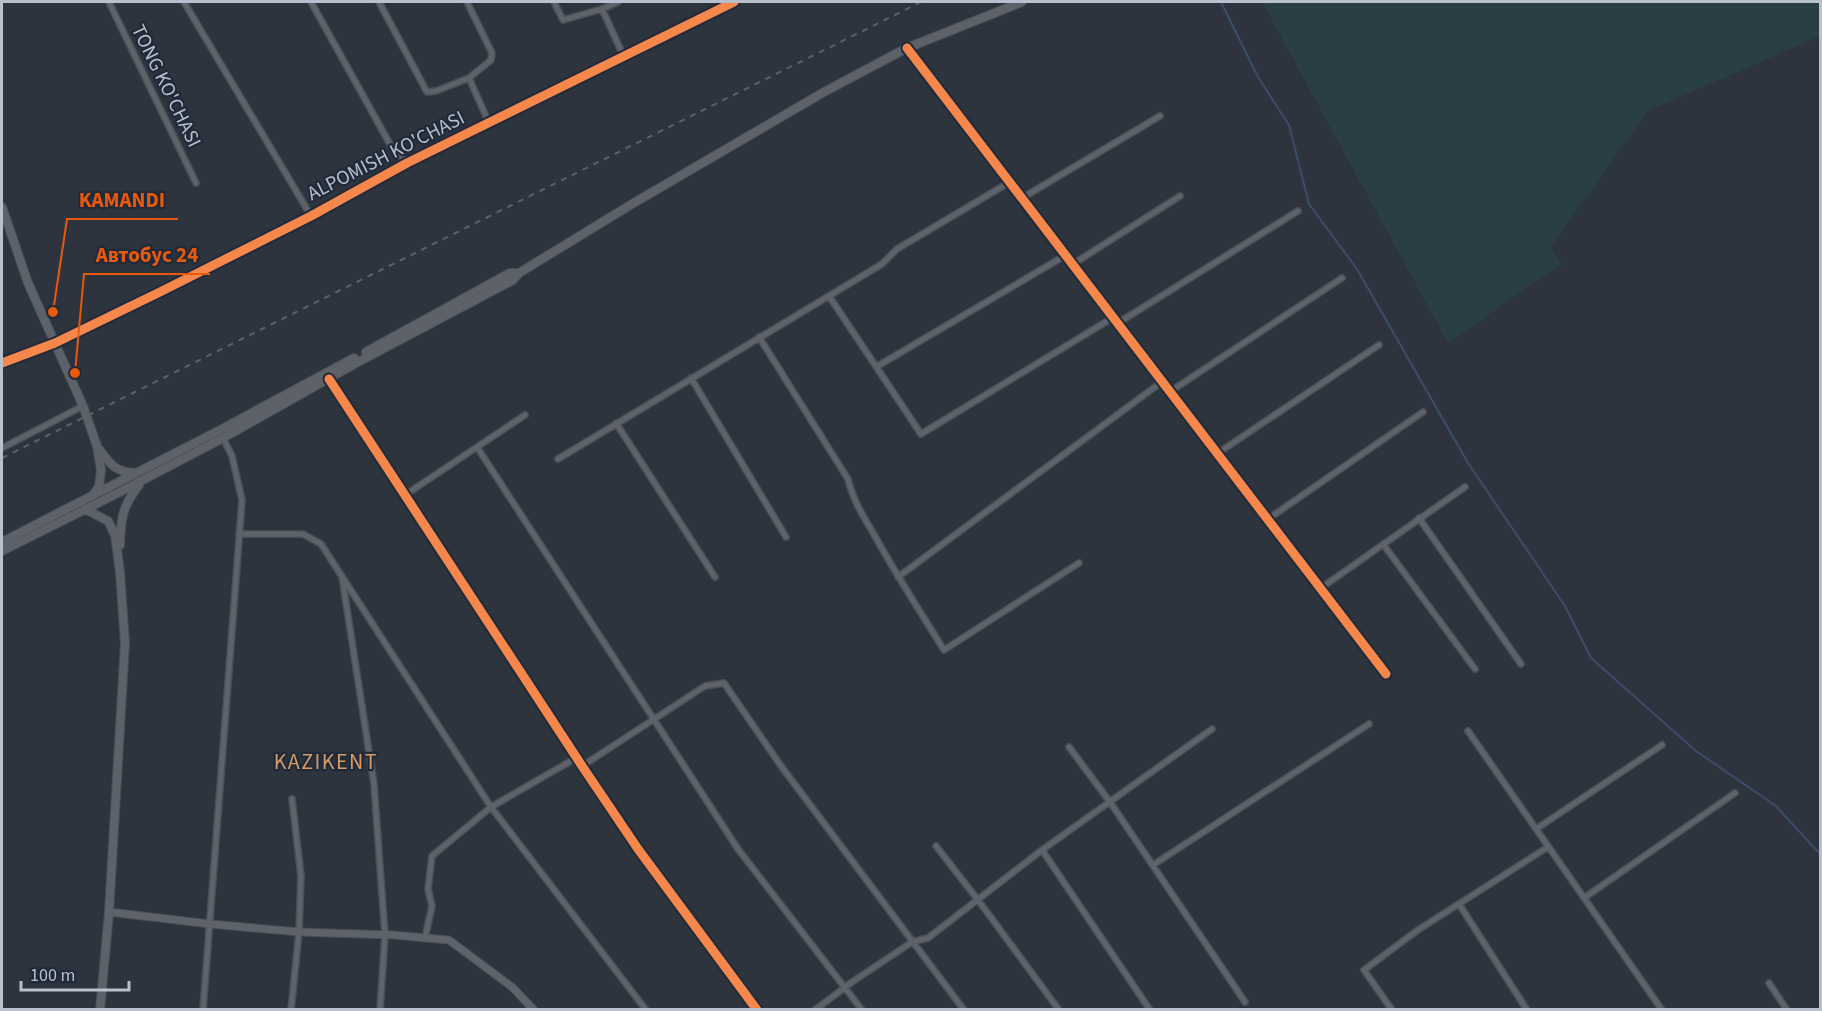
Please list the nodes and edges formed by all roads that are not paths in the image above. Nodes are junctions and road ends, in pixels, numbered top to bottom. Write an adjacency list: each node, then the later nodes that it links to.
1 (109, 2): 18 (street, TONG KO'CHASI)
2 (184, 2): 23 (street)
3 (311, 2): 16 (street)
4 (379, 2): 13 (street)
5 (467, 2): 13 (street)
6 (554, 2): 10 (street)
7 (618, 2): 10 (street)
8 (734, 2): 12 (street, ALPOMISH KO'CHASI)
9 (1022, 2): 11 (main road)
10 (602, 9): 12 (street)
11 (907, 48): 17 (street); 26 (main road)
12 (624, 57): 15 (street, ALPOMISH KO'CHASI)
13 (470, 78): 15 (street)
14 (1160, 116): 20 (street)
15 (489, 123): 16 (street, ALPOMISH KO'CHASI)
16 (407, 163): 23 (street, ALPOMISH KO'CHASI)
17 (1010, 182): 20 (street); 28 (street)
18 (196, 183)
19 (1180, 196): 25 (street)
20 (1022, 198): 24 (street)
21 (2, 207): 32 (main road)
22 (1298, 211): 30 (street)
23 (311, 216): 32 (street, ALPOMISH KO'CHASI)
24 (1066, 255): 25 (street); 35 (street)
25 (1072, 264): 29 (street)
26 (519, 273): 36 (main road); 50 (main road)
27 (1342, 278): 39 (street)
28 (829, 296): 31 (street); 35 (street)
29 (1114, 317): 30 (street); 35 (street)
30 (1118, 323): 38 (street)
31 (759, 337): 37 (street); 66 (street)
32 (55, 343): 34 (street, ALPOMISH KO'CHASI); 40 (main road)
33 (1378, 345): 48 (street)
34 (2, 363)
35 (876, 367)
36 (329, 378): 44 (main road); 52 (street)
37 (691, 378): 43 (street); 58 (street)
38 (1163, 381): 39 (street); 66 (street)
39 (1171, 391): 48 (street)
40 (83, 406): 45 (main road); 47 (street)
41 (1423, 412): 56 (street)
42 (525, 416): 46 (street)
43 (616, 423): 49 (street); 65 (street)
44 (224, 438): 50 (main road); 57 (street)
45 (97, 446): 50 (main road); 53 (main road)
46 (477, 447): 52 (street); 71 (street)
47 (2, 448)
48 (1218, 453): 56 (street)
49 (558, 459)
50 (140, 477): 53 (main road); 54 (main road); 63 (main road)
51 (1465, 487): 55 (street)
52 (405, 495): 77 (street)
53 (92, 497): 59 (main road)
54 (85, 509): 61 (main road); 63 (main road)
55 (1419, 518): 60 (street); 68 (street)
56 (1268, 519): 67 (street)
57 (239, 534): 64 (street); 92 (street)
58 (786, 537)
59 (2, 542)
60 (1383, 544): 67 (street); 69 (street)
61 (2, 551)
62 (1080, 563): 66 (street)
63 (120, 572): 91 (main road)
64 (342, 575): 82 (street); 94 (street)
65 (716, 577)
66 (898, 577)
67 (1321, 588): 70 (street)
68 (1521, 664)
69 (1475, 669)
70 (1386, 674)
71 (654, 719): 78 (street); 96 (street); 98 (street)
72 (1369, 724): 87 (street)
73 (1212, 729): 81 (street)
74 (1468, 731): 83 (street)
75 (1662, 745): 83 (street)
76 (1069, 747): 81 (street)
77 (576, 758): 78 (street); 82 (street)
78 (582, 766): 106 (street)
79 (1735, 793): 88 (street)
80 (291, 799): 93 (street)
81 (1110, 802): 86 (street); 87 (street)
82 (491, 807): 95 (street); 105 (street)
83 (1536, 829): 85 (street)
84 (936, 846): 89 (street)
85 (1548, 848): 88 (street); 90 (street)
86 (1042, 850): 89 (street); 111 (street)
87 (1153, 866): 99 (street)
88 (1584, 898): 114 (street)
89 (978, 900): 96 (street); 110 (street)
90 (1459, 904): 112 (street); 113 (street)
91 (109, 912): 92 (street); 100 (main road)
92 (210, 924): 93 (street); 101 (street)
93 (299, 932): 94 (street); 102 (street)
94 (385, 935): 95 (street); 103 (street)
95 (425, 938): 104 (street)
96 (912, 942): 98 (street); 109 (street)
97 (1769, 983): 115 (street)
98 (845, 987): 107 (street); 108 (street)
99 (1245, 1002)
100 (100, 1010)
101 (203, 1010)
102 (291, 1010)
103 (380, 1010)
104 (534, 1010)
105 (646, 1010)
106 (757, 1010)
107 (815, 1010)
108 (861, 1010)
109 (963, 1010)
110 (1059, 1010)
111 (1150, 1010)
112 (1392, 1010)
113 (1527, 1010)
114 (1662, 1010)
115 (1787, 1010)

